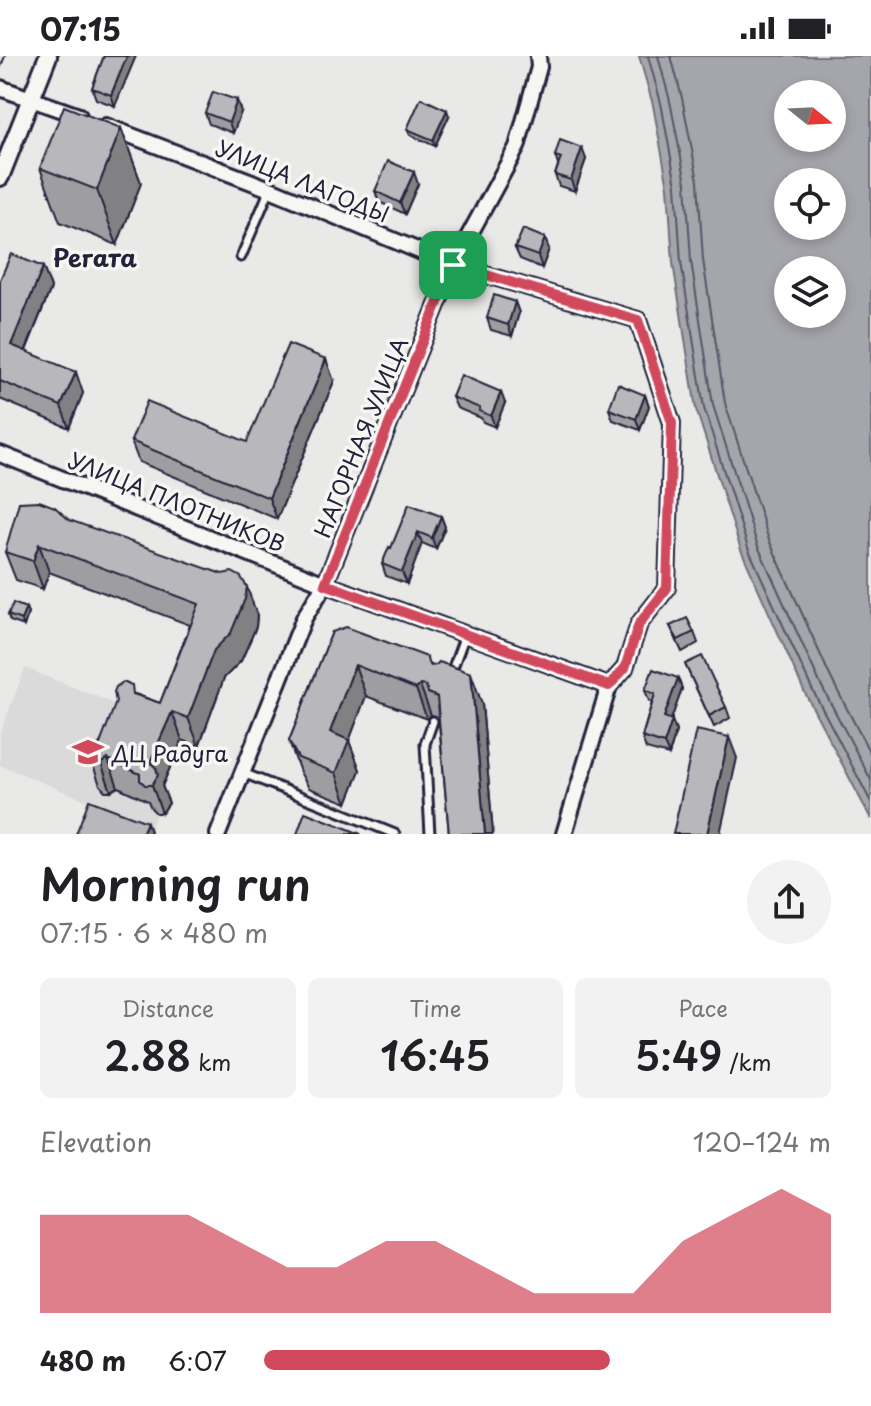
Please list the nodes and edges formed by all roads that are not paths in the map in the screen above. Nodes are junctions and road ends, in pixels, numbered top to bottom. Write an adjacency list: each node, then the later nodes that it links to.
1 (48, 56): 4 (street)
2 (538, 56): 8 (street, НАГОРНАЯ УЛИЦА)
3 (0, 88): 4 (street, УЛИЦА ЛАГОДЫ)
4 (32, 98): 5 (street); 6 (street, УЛИЦА ЛАГОДЫ)
5 (0, 177)
6 (270, 189): 7 (lane); 8 (street, УЛИЦА ЛАГОДЫ)
7 (241, 257)
8 (453, 265): 10 (street, НАГОРНАЯ УЛИЦА); 13 (street, УЛИЦА ЛАГОДЫ)
9 (0, 454): 10 (street, УЛИЦА ПЛОТНИКОВ)
10 (325, 584): 11 (street, УЛИЦА ПЛОТНИКОВ); 15 (street, НАГОРНАЯ УЛИЦА)
11 (465, 635): 12 (lane); 13 (street, УЛИЦА ПЛОТНИКОВ)
12 (448, 681)
13 (609, 686): 19 (street)
14 (433, 721): 18 (lane)
15 (243, 773): 16 (street, НАГОРНАЯ УЛИЦА); 17 (lane)
16 (218, 834)
17 (395, 834)
18 (430, 834)
19 (564, 834)

